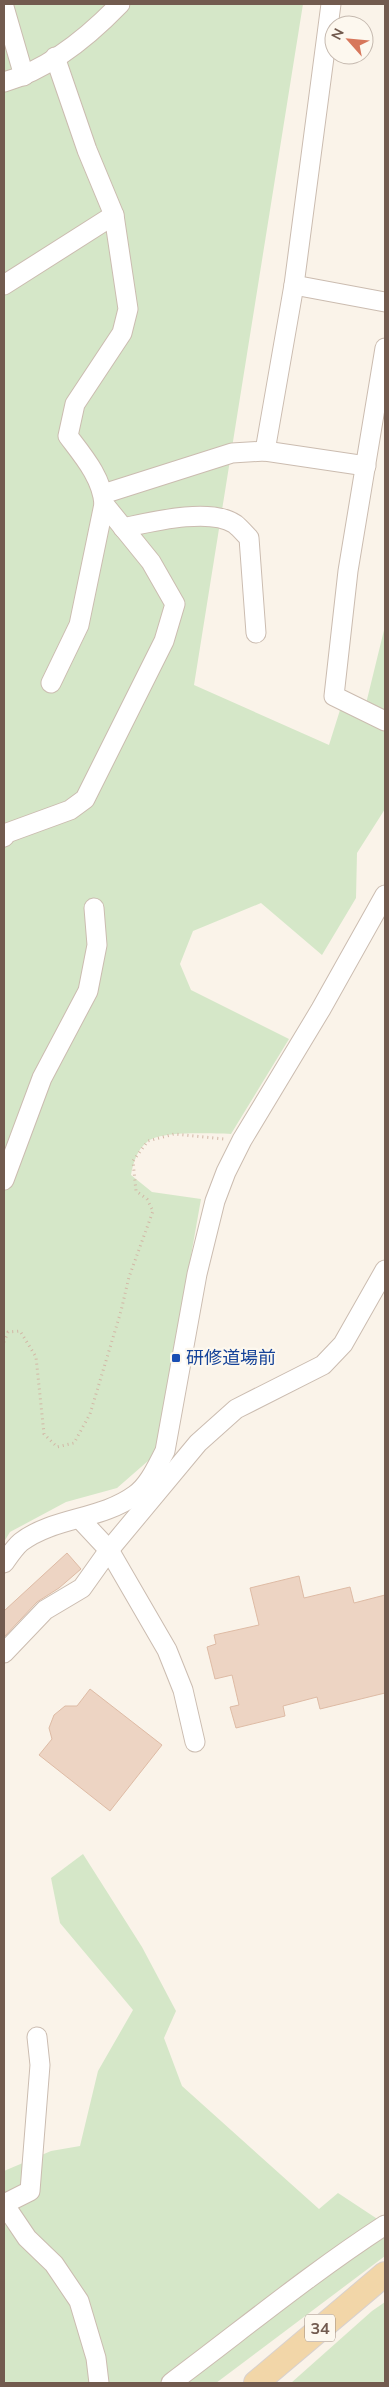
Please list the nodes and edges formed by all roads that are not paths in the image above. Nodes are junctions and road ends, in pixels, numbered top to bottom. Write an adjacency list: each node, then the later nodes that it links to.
1 (120, 4): 4 (street)
2 (331, 4): 9 (street)
3 (4, 7): 5 (street)
4 (56, 57): 5 (street); 7 (street)
5 (24, 76): 6 (street)
6 (4, 82)
7 (114, 215): 8 (street); 14 (street)
8 (4, 285)
9 (294, 285): 10 (street); 12 (street)
10 (385, 302)
11 (385, 348): 13 (street)
12 (265, 451): 13 (street); 14 (street)
13 (366, 466): 18 (street)
14 (104, 499): 15 (street); 17 (street)
15 (123, 528): 16 (street); 19 (street)
16 (256, 633)
17 (51, 682)
18 (385, 721)
19 (4, 836)
20 (385, 895): 24 (street)
21 (94, 908): 22 (street)
22 (4, 1180)
23 (385, 1270): 25 (street)
24 (80, 1519): 25 (street); 26 (street)
25 (108, 1550): 27 (street); 28 (street)
26 (4, 1562)
27 (4, 1653)
28 (194, 1742)
29 (37, 2037): 30 (street)
30 (4, 2204): 33 (street)
31 (385, 2225): 34 (street)
32 (385, 2274): 35 (main road, 34)
33 (99, 2383)
34 (171, 2383)
35 (256, 2383)

